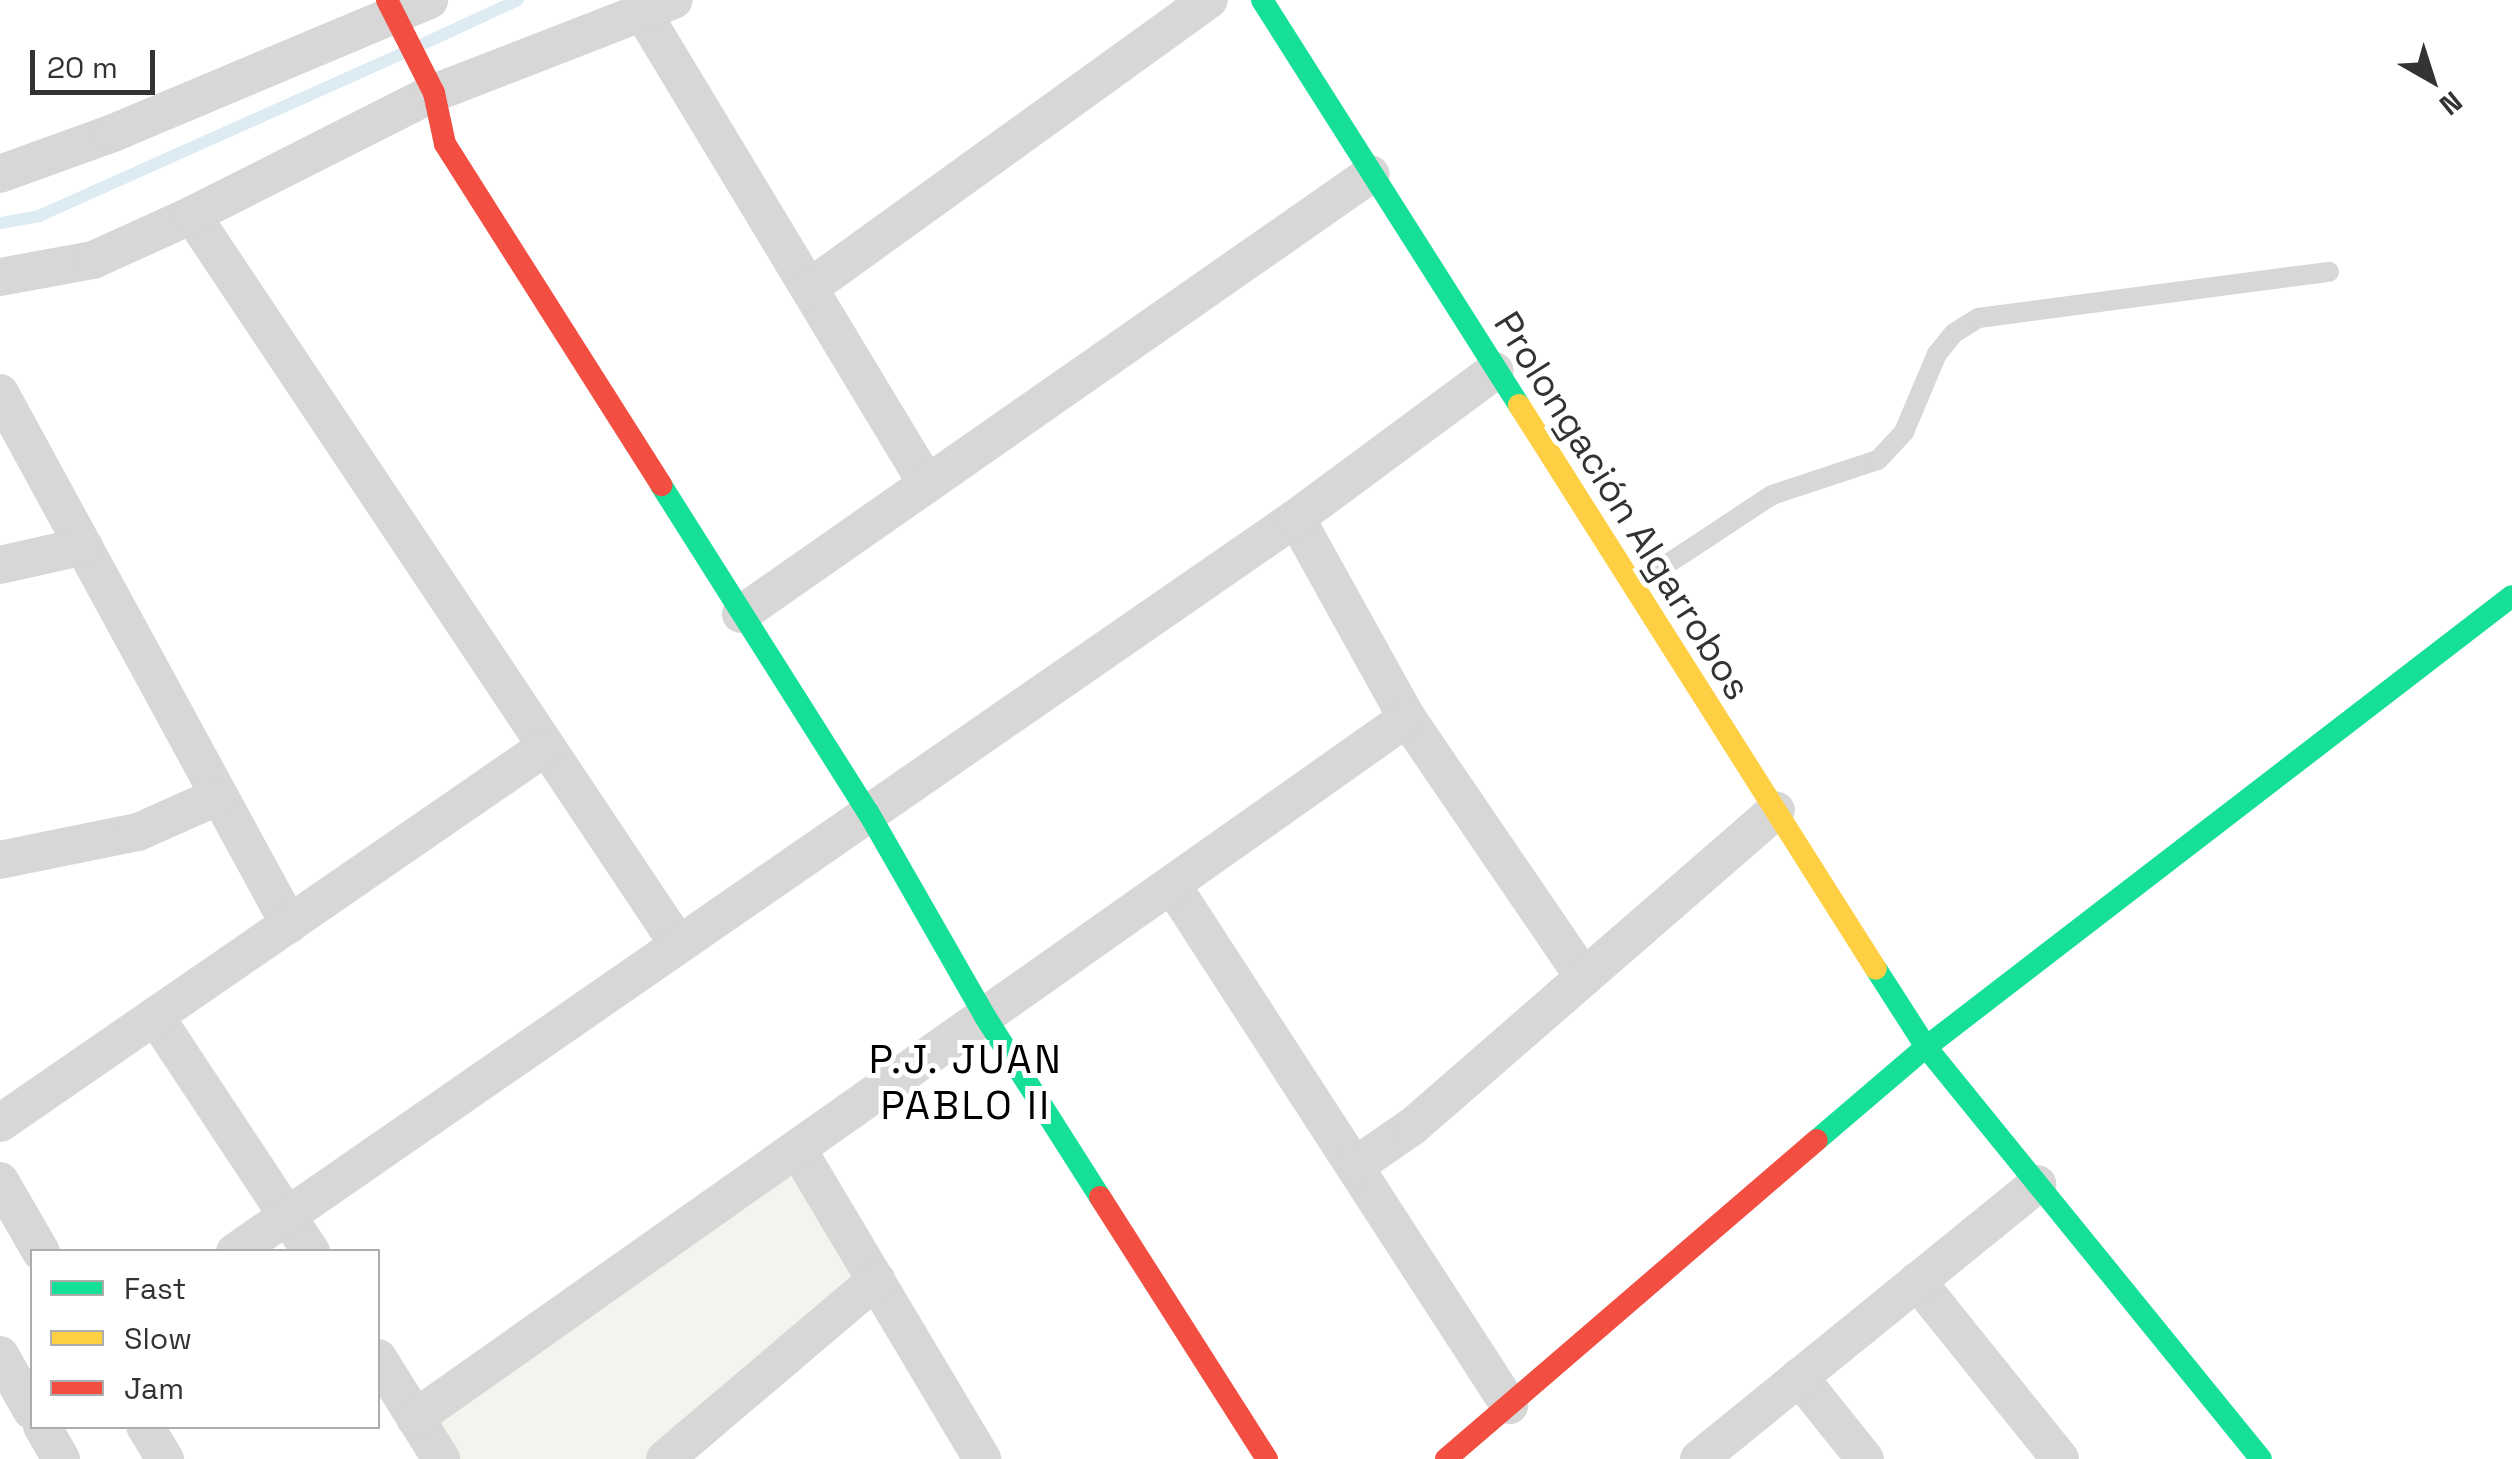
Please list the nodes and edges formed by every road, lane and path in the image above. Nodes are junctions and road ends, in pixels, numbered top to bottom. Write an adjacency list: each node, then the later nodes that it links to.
1 (429, 0): 5 (street)
2 (1209, 0): 12 (street)
3 (1262, 0): 8 (street, Prolongación Algarrobos)
4 (658, 5): 6 (street); 12 (street)
5 (395, 16): 6 (street); 7 (street)
6 (430, 85): 9 (street); 21 (street)
7 (0, 174)
8 (1371, 174): 13 (street, Prolongación Algarrobos); 15 (street)
9 (192, 215): 11 (street); 23 (street)
10 (2329, 272): 19 (lane)
11 (0, 277)
12 (809, 288): 15 (street)
13 (1495, 372): 16 (street); 19 (street, Prolongación Algarrobos)
14 (0, 393): 17 (street)
15 (928, 484): 21 (street)
16 (1296, 518): 22 (street); 26 (street)
17 (84, 546): 18 (street); 24 (street)
18 (0, 565)
19 (1632, 588): 25 (street, Prolongación Algarrobos)
20 (2512, 596): 34 (street)
21 (741, 614): 26 (street)
22 (1407, 718): 28 (street); 31 (street)
23 (544, 748): 29 (street); 30 (street)
24 (219, 796): 27 (street); 29 (street)
25 (1776, 811): 31 (street); 34 (street, Prolongación Algarrobos)
26 (868, 812): 30 (street); 33 (street)
27 (0, 860)
28 (1172, 884): 33 (street); 37 (street)
29 (288, 924): 32 (street)
30 (678, 944): 40 (street)
31 (1584, 978): 37 (street)
32 (155, 1016): 35 (street); 40 (street)
33 (986, 1018): 36 (street); 59 (street)
34 (1926, 1047): 39 (street, Prolongación Algarrobos); 50 (street)
35 (0, 1123)
36 (798, 1150): 44 (street); 51 (street)
37 (1355, 1166): 50 (street)
38 (0, 1181): 41 (street)
39 (2037, 1184): 45 (street); 64 (street, Prolongación Algarrobos)
40 (288, 1215): 42 (street); 43 (street)
41 (39, 1249)
42 (239, 1249)
43 (309, 1249)
44 (876, 1280): 57 (street); 58 (street)
45 (1917, 1280): 48 (street); 63 (street)
46 (0, 1355): 49 (street)
47 (380, 1361): 51 (street)
48 (1799, 1377): 61 (street); 62 (street)
49 (30, 1402)
50 (1508, 1405): 60 (street)
51 (415, 1418): 56 (street)
52 (45, 1429): 54 (street)
53 (148, 1429): 55 (street)
54 (61, 1459)
55 (165, 1459)
56 (441, 1459)
57 (666, 1459)
58 (982, 1459)
59 (1266, 1459)
60 (1446, 1459)
61 (1699, 1459)
62 (1865, 1459)
63 (2060, 1459)
64 (2261, 1459)

